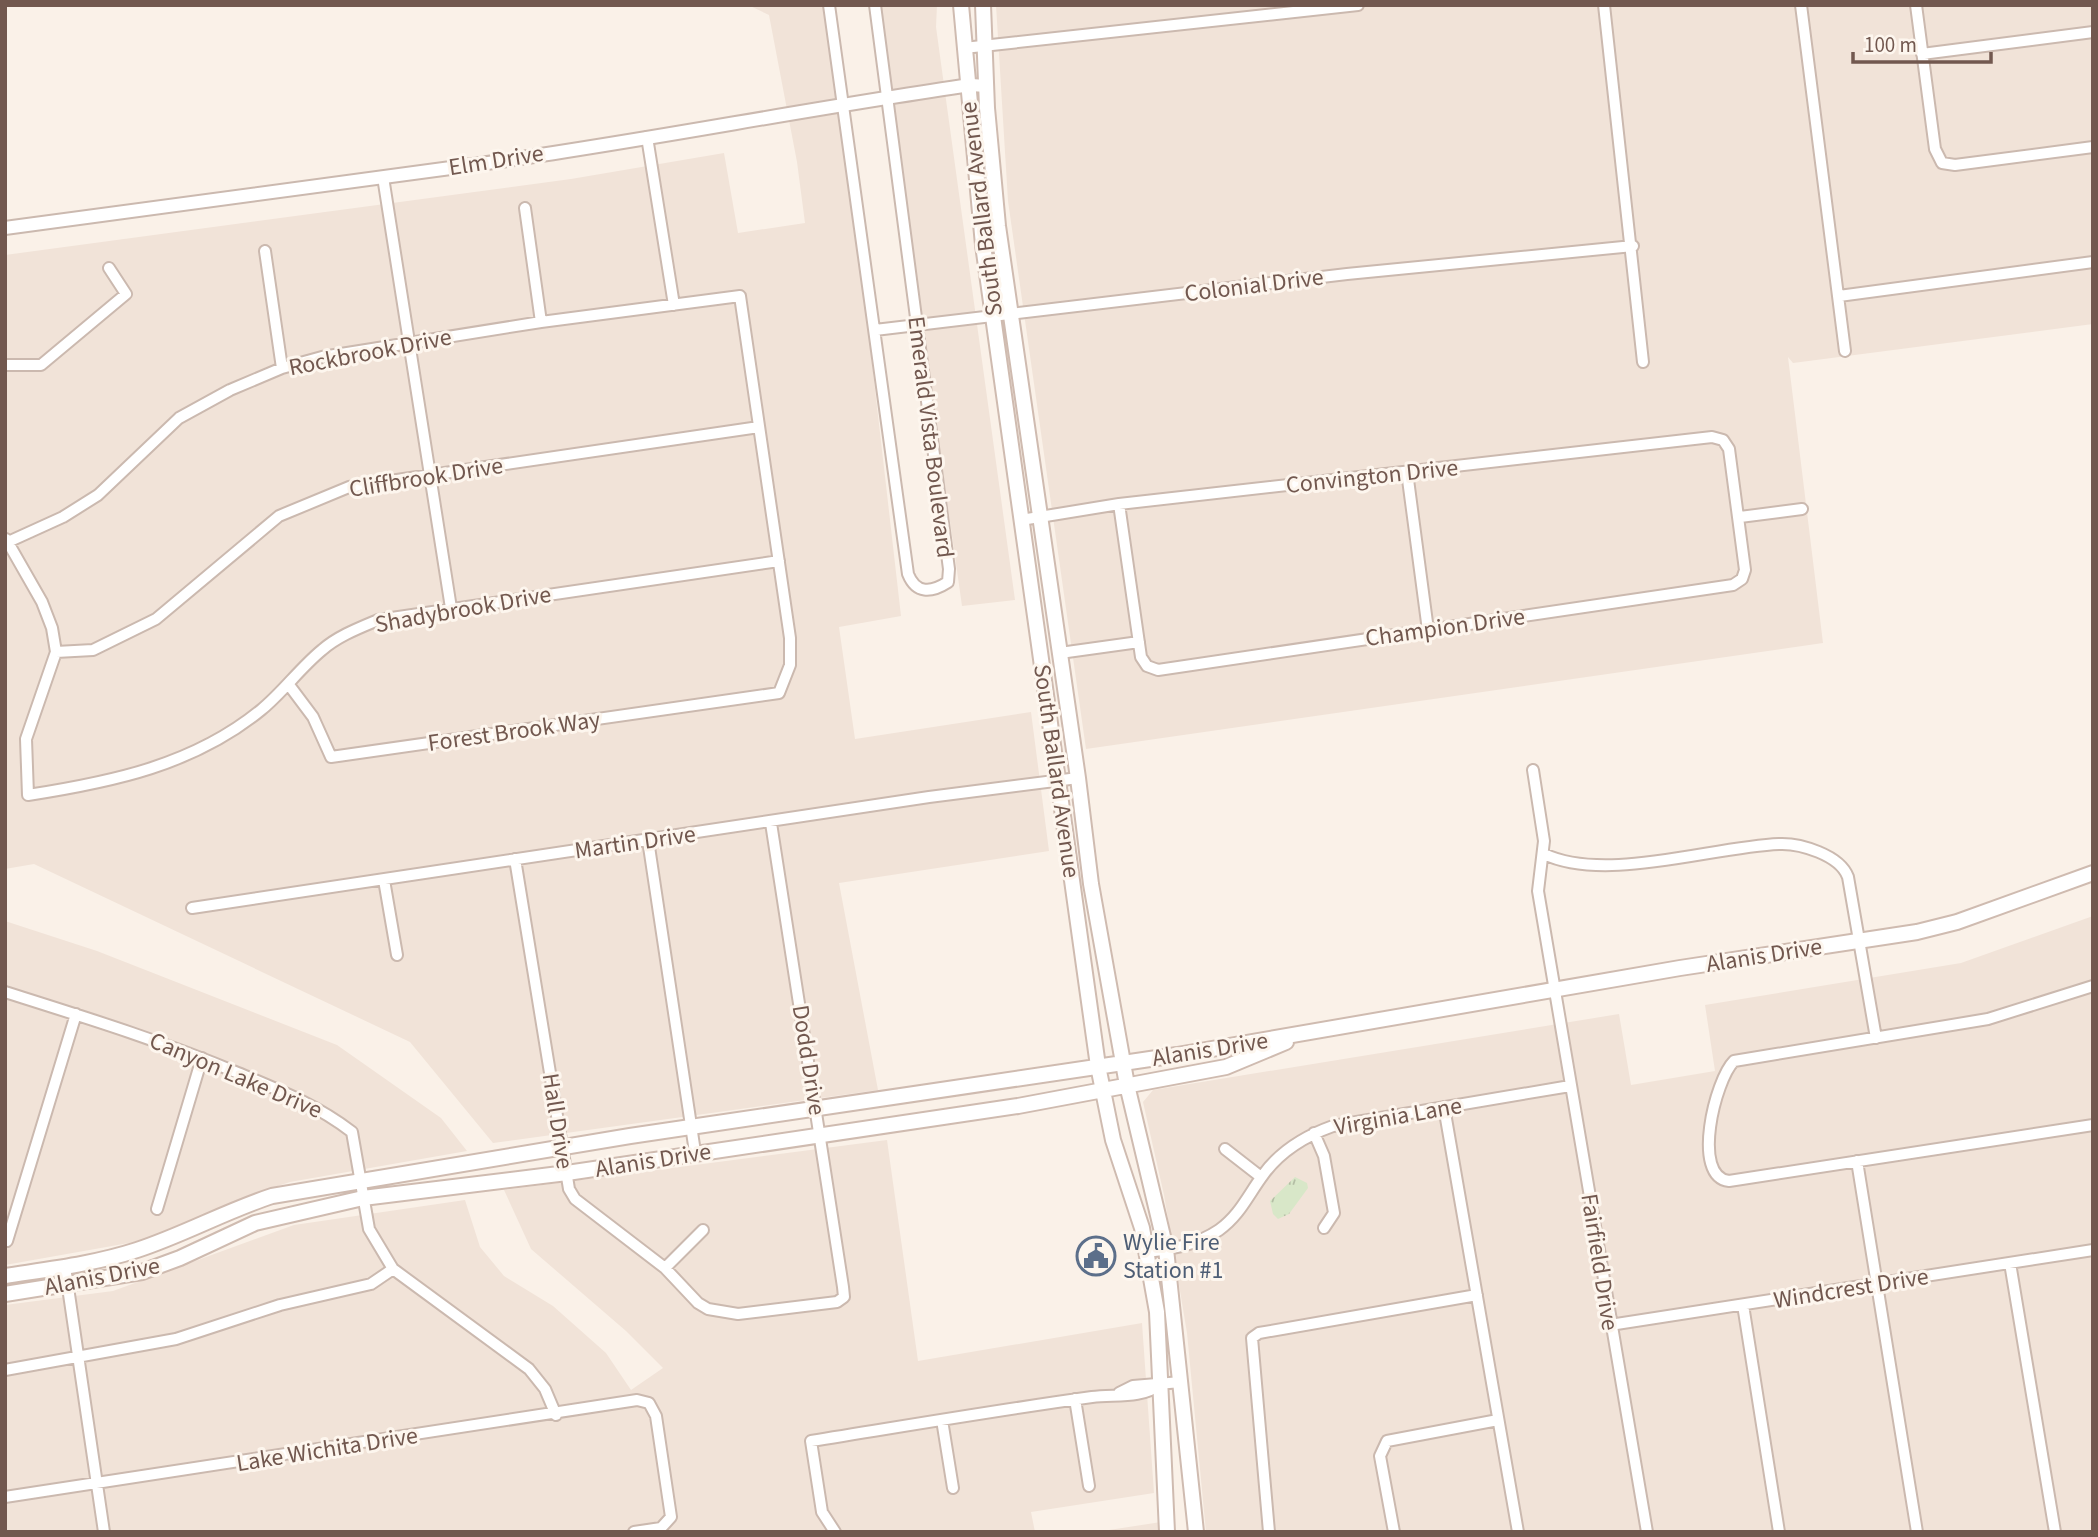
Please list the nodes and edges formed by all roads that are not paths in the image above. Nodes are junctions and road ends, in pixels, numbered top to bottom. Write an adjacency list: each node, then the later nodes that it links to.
1 (829, 5): 16 (street, Emerald Vista Boulevard)
2 (875, 5): 15 (street, Emerald Vista Boulevard)
3 (961, 5): 11 (main road, South Ballard Avenue)
4 (983, 5): 10 (main road, South Ballard Avenue)
5 (1358, 5): 10 (street)
6 (1604, 5): 22 (street)
7 (1801, 5): 26 (street)
8 (1916, 5): 12 (street)
9 (2093, 32): 12 (street)
10 (985, 47): 11 (street); 14 (main road, South Ballard Avenue)
11 (964, 48): 13 (main road, South Ballard Avenue)
12 (1922, 54): 18 (street)
13 (967, 86): 14 (street, Elm Drive); 15 (street, Elm Drive); 29 (main road, South Ballard Avenue)
14 (986, 86): 28 (main road, South Ballard Avenue)
15 (889, 97): 16 (street, Elm Drive); 31 (street, Emerald Vista Boulevard)
16 (845, 104): 17 (street, Elm Drive); 32 (street, Emerald Vista Boulevard)
17 (647, 136): 19 (street, Elm Drive); 27 (street)
18 (2093, 147)
19 (383, 177): 21 (street, Elm Drive); 33 (street)
20 (525, 208): 30 (street)
21 (5, 228)
22 (1633, 246): 28 (street, Colonial Drive); 35 (street)
23 (265, 251): 37 (street)
24 (2093, 262): 26 (street)
25 (108, 268): 36 (street)
26 (1839, 296): 34 (street)
27 (674, 305): 30 (street, Rockbrook Drive); 38 (street, Rockbrook Drive)
28 (1011, 313): 29 (street, Colonial Drive); 43 (main road, South Ballard Avenue)
29 (993, 314): 31 (street, Colonial Drive); 45 (main road, South Ballard Avenue)
30 (541, 322): 33 (street, Rockbrook Drive)
31 (917, 326): 32 (street, Colonial Drive); 32 (street, Emerald Vista Boulevard)
32 (875, 330)
33 (408, 343): 37 (street, Rockbrook Drive); 40 (street)
34 (1845, 351)
35 (1643, 362)
36 (5, 365)
37 (282, 368): 46 (street, Rockbrook Drive)
38 (759, 427): 40 (street, Cliffbrook Drive); 47 (street)
39 (1407, 471): 41 (street, Convington Drive); 44 (street, Convington Drive); 49 (street)
40 (431, 475): 48 (street); 51 (street, Cliffbrook Drive)
41 (1119, 504): 43 (street, Convington Drive); 50 (street)
42 (1802, 509): 44 (street)
43 (1039, 517): 45 (street, Convington Drive); 52 (main road, South Ballard Avenue)
44 (1740, 517): 49 (street, Champion Drive)
45 (1021, 520): 56 (main road, South Ballard Avenue)
46 (7, 540): 51 (street)
47 (779, 561): 48 (street, Shadybrook Drive); 53 (street, Forest Brook Way)
48 (451, 608): 53 (street, Shadybrook Drive)
49 (1428, 630): 50 (street, Champion Drive)
50 (1139, 642): 52 (street)
51 (56, 652): 53 (street, Shadybrook Drive)
52 (1060, 653): 55 (main road, South Ballard Avenue)
53 (289, 685)
54 (1533, 770): 59 (street, Fairfield Drive)
55 (1078, 778): 56 (street, Martin Drive); 73 (main road, South Ballard Avenue)
56 (1059, 780): 57 (street, Martin Drive); 74 (main road, South Ballard Avenue)
57 (771, 823): 58 (street, Martin Drive); 79 (street, Dodd Drive)
58 (648, 840): 60 (street, Martin Drive); 81 (street)
59 (1544, 854): 64 (street); 68 (street, Fairfield Drive)
60 (515, 859): 62 (street, Martin Drive); 84 (street, Hall Drive)
61 (2093, 873): 64 (main road, Alanis Drive)
62 (384, 880): 63 (street, Martin Drive); 65 (street)
63 (192, 908)
64 (1858, 941): 68 (main road, Alanis Drive); 71 (street)
65 (397, 955)
66 (2093, 986): 71 (street)
67 (5, 992): 69 (street, Canyon Lake Drive)
68 (1553, 992): 70 (main road, Alanis Drive); 76 (street, Fairfield Drive)
69 (75, 1014): 72 (street, Canyon Lake Drive); 95 (street)
70 (1304, 1034): 73 (main road, Alanis Drive); 75 (main road, Alanis Drive)
71 (1876, 1038): 87 (street)
72 (202, 1058): 90 (street, Canyon Lake Drive); 92 (street)
73 (1123, 1062): 74 (main road, Alanis Drive); 75 (main road, South Ballard Avenue)
74 (1098, 1066): 77 (main road, South Ballard Avenue); 79 (main road, Alanis Drive)
75 (1127, 1085): 77 (main road, Alanis Drive); 96 (main road, South Ballard Avenue)
76 (1570, 1086): 78 (street, Virginia Lane); 110 (street, Fairfield Drive)
77 (1102, 1091): 83 (main road, Alanis Drive); 98 (main road, South Ballard Avenue)
78 (1444, 1107): 82 (street, Virginia Lane); 107 (street)
79 (817, 1110): 81 (main road, Alanis Drive); 83 (street, Dodd Drive)
80 (2093, 1125): 87 (street)
81 (691, 1127): 84 (main road, Alanis Drive); 86 (street)
82 (1314, 1133): 89 (street, Virginia Lane); 93 (street)
83 (821, 1135): 86 (main road, Alanis Drive); 108 (street, Dodd Drive)
84 (563, 1147): 88 (street, Hall Drive); 90 (main road, Alanis Drive)
85 (1225, 1149): 89 (street)
86 (695, 1153): 88 (main road, Alanis Drive)
87 (1857, 1161): 104 (street)
88 (567, 1173): 91 (main road, Alanis Drive); 101 (street, Hall Drive)
89 (1261, 1177): 96 (street, Virginia Lane)
90 (359, 1181): 91 (street, Canyon Lake Drive); 100 (main road, Alanis Drive)
91 (363, 1198): 102 (street, Canyon Lake Drive); 105 (main road, Alanis Drive)
92 (156, 1209)
93 (1324, 1228)
94 (703, 1230): 101 (street)
95 (7, 1241)
96 (1166, 1249): 98 (street, Virginia Lane); 113 (main road, South Ballard Avenue)
97 (2093, 1250): 99 (street, Windcrest Drive)
98 (1147, 1252): 114 (main road, South Ballard Avenue)
99 (2010, 1263): 104 (street, Windcrest Drive); 134 (street)
100 (65, 1267): 103 (main road, Alanis Drive); 105 (street)
101 (665, 1268): 108 (street, Hall Drive)
102 (393, 1269): 111 (street); 116 (street, Canyon Lake Drive)
103 (5, 1276)
104 (1877, 1284): 109 (street, Windcrest Drive); 133 (street)
105 (68, 1285): 106 (main road, Alanis Drive); 111 (street)
106 (5, 1294)
107 (1477, 1295): 118 (street); 128 (street)
108 (845, 1297)
109 (1743, 1305): 110 (street, Windcrest Drive); 132 (street)
110 (1610, 1325): 131 (street, Fairfield Drive)
111 (80, 1359): 112 (street); 119 (street)
112 (5, 1370)
113 (1181, 1381): 114 (street); 127 (main road, South Ballard Avenue)
114 (1159, 1385): 115 (street); 126 (main road, South Ballard Avenue)
115 (1075, 1399): 117 (street); 120 (street)
116 (556, 1415): 119 (street, Lake Wichita Drive); 124 (street, Lake Wichita Drive)
117 (942, 1420): 121 (street); 125 (street)
118 (1498, 1420): 129 (street); 130 (street)
119 (98, 1484): 122 (street, Lake Wichita Drive); 123 (street)
120 (1089, 1486)
121 (953, 1488)
122 (5, 1497)
123 (104, 1532)
124 (634, 1532)
125 (835, 1532)
126 (1167, 1532)
127 (1196, 1532)
128 (1269, 1532)
129 (1394, 1532)
130 (1518, 1532)
131 (1647, 1532)
132 (1779, 1532)
133 (1917, 1532)
134 (2055, 1532)

